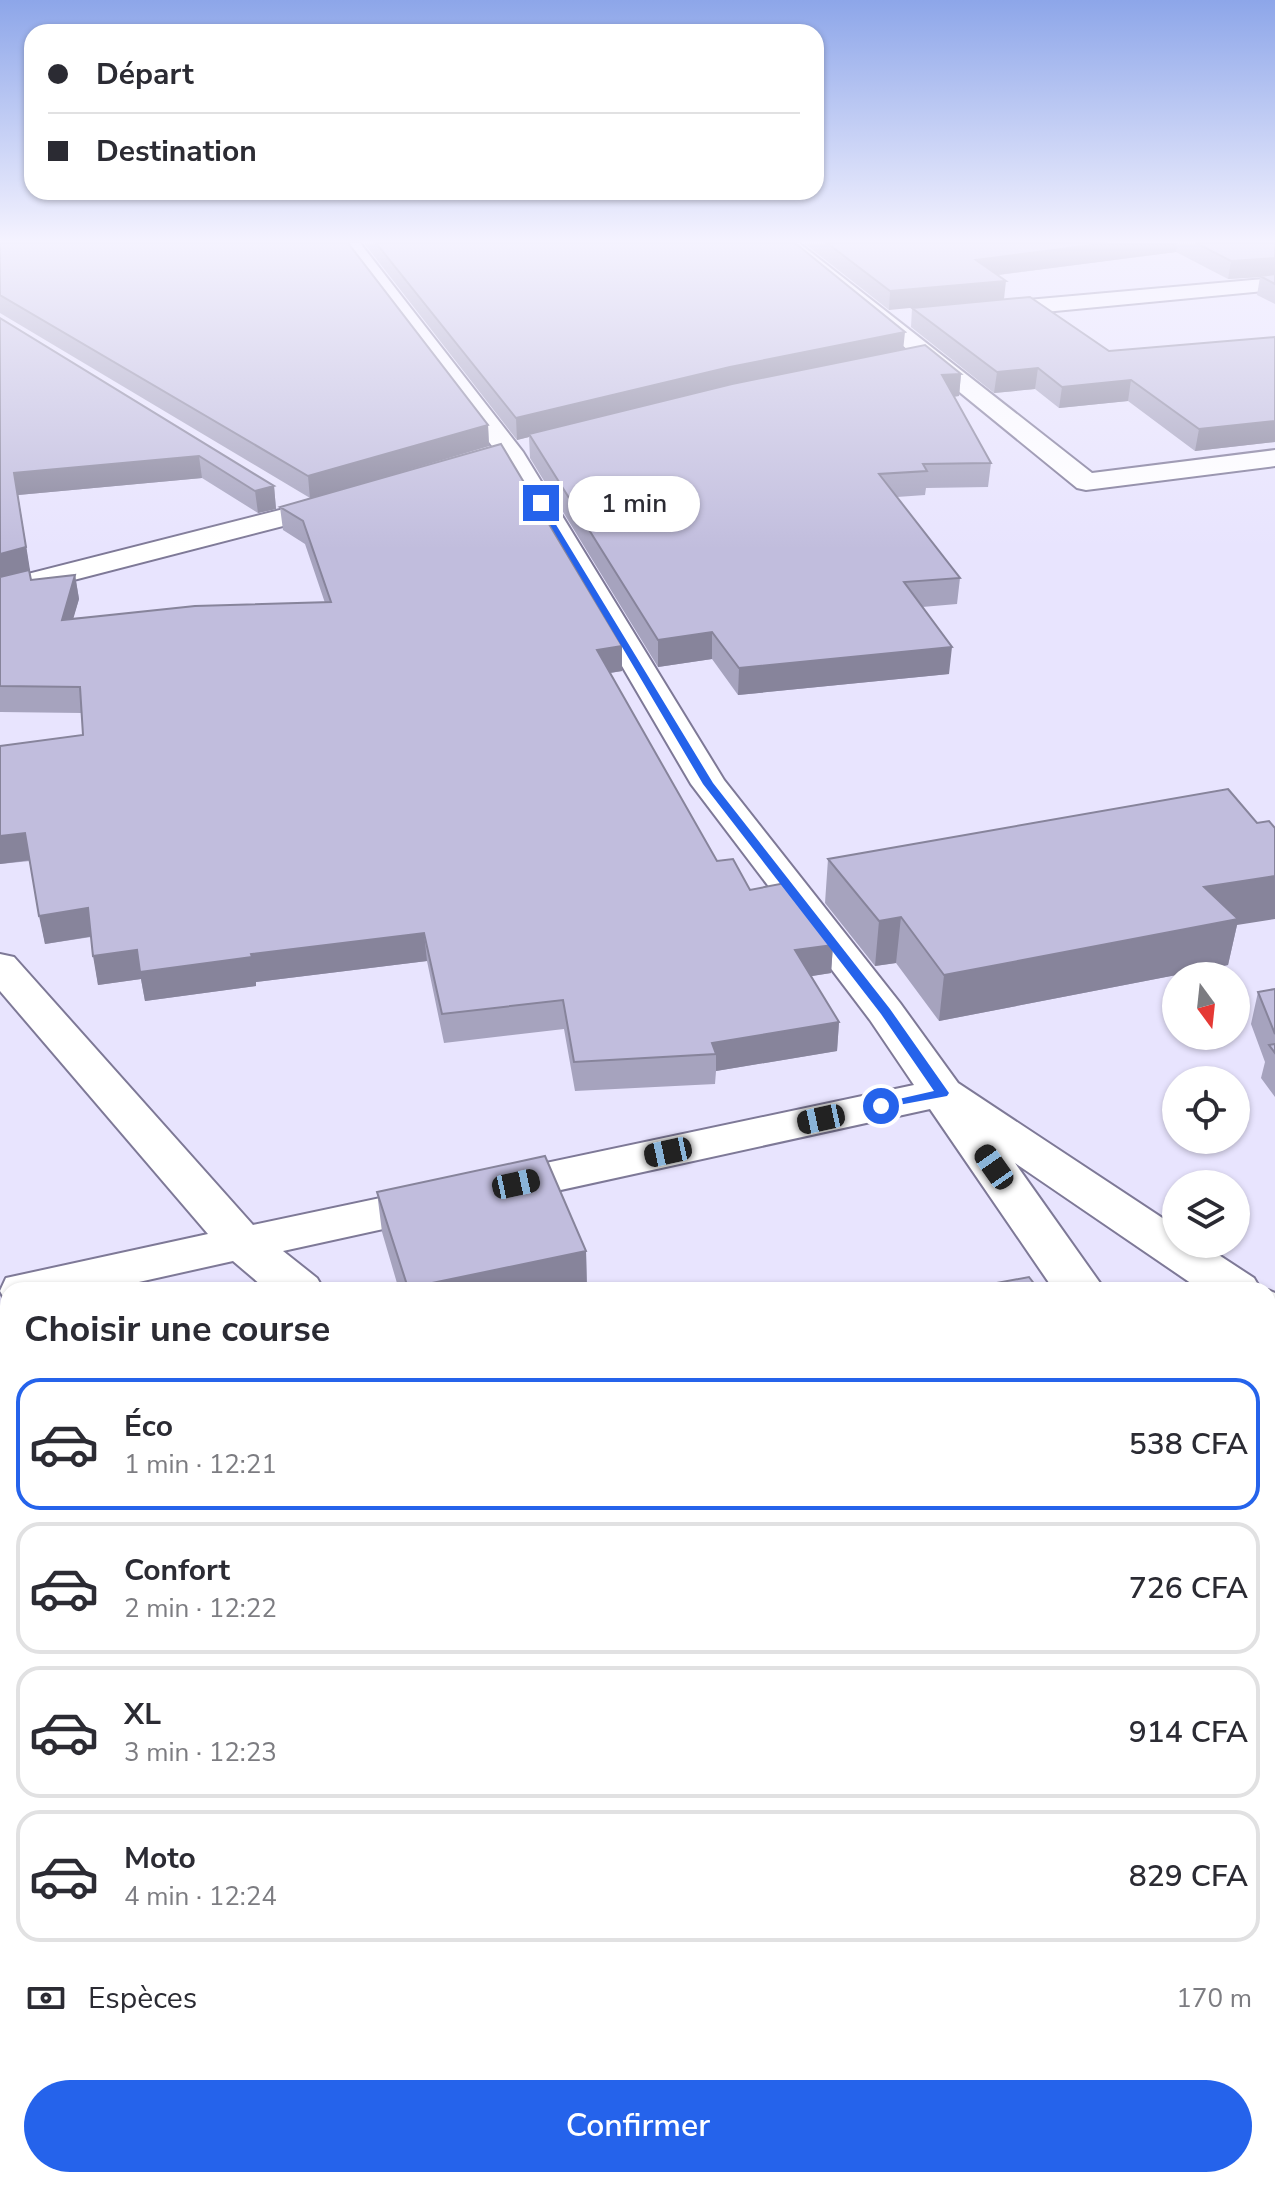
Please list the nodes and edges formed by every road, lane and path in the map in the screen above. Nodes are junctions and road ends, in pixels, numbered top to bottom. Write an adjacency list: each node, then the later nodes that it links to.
1 (429, 345): 11 (street)
2 (914, 345): 3 (street)
3 (928, 356): 4 (street); 5 (street)
4 (898, 362)
5 (1275, 458)
6 (281, 495): 8 (street)
7 (365, 495): 8 (street)
8 (307, 512): 9 (street)
9 (0, 590)
10 (0, 966): 12 (street)
11 (942, 1093): 12 (street); 15 (street); 16 (street)
12 (242, 1243): 13 (street); 14 (street)
13 (61, 1282)
14 (289, 1282)
15 (1074, 1282)
16 (1224, 1282)

